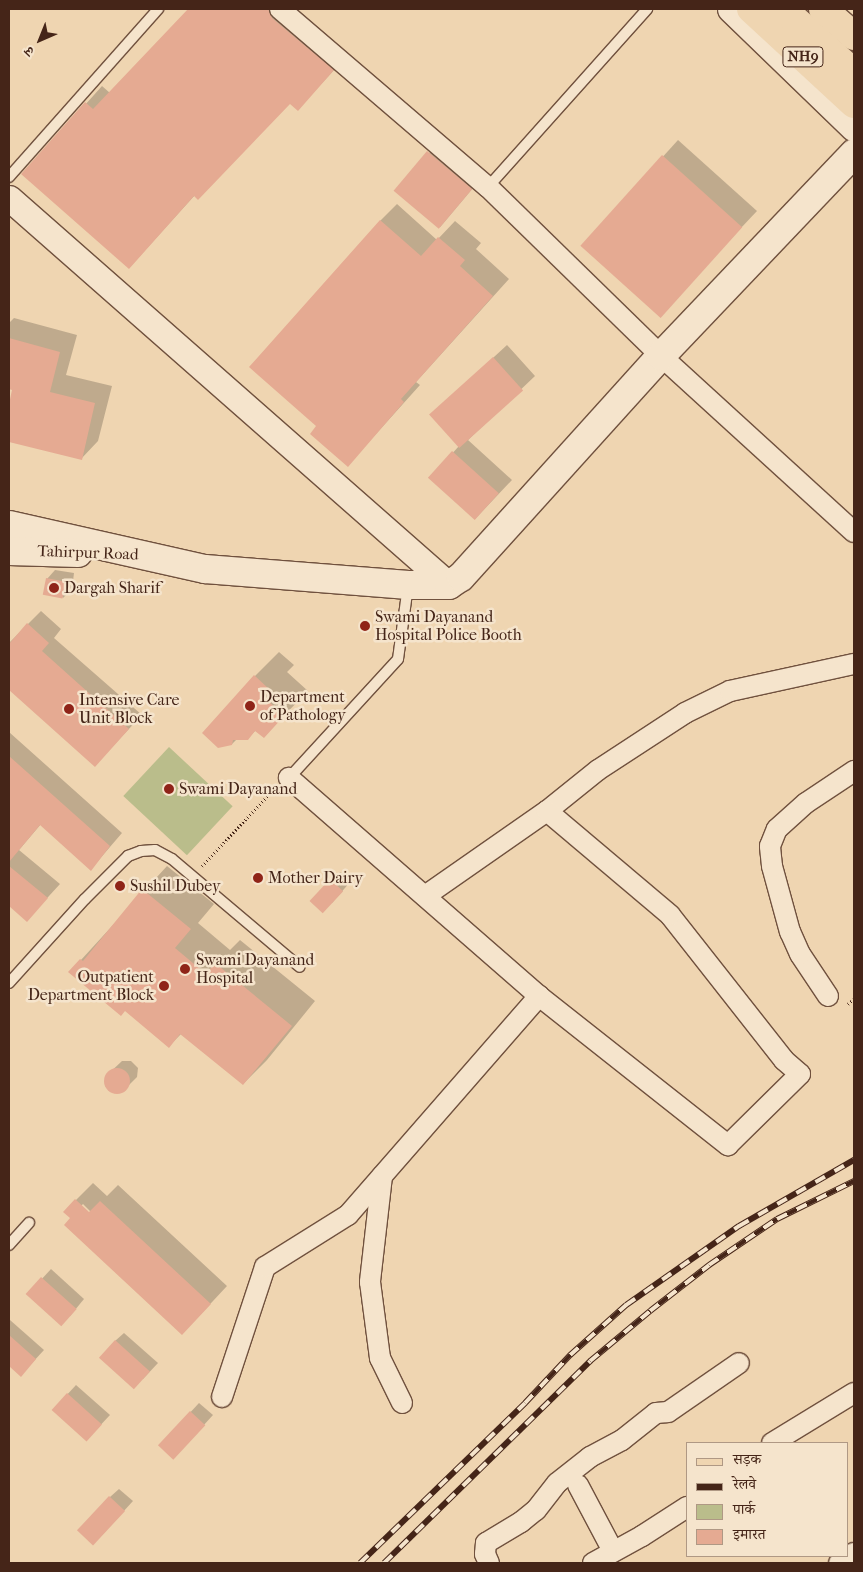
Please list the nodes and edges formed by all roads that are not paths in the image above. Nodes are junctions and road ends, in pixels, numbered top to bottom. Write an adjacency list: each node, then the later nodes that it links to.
1 (158, 9): 13 (lane)
2 (280, 9): 14 (street)
3 (647, 9): 14 (lane)
4 (732, 9): 11 (main road)
5 (751, 9): 10 (main road, NH9)
6 (783, 9): 9 (main road)
7 (823, 9): 8 (main road)
8 (854, 36)
9 (854, 73)
10 (854, 104)
11 (854, 126)
12 (854, 153): 16 (main road)
13 (9, 178)
14 (488, 187): 16 (street)
15 (9, 198): 22 (street)
16 (661, 356): 18 (street); 22 (main road)
17 (9, 525): 20 (main road, Tahirpur Road)
18 (854, 532)
19 (9, 550): 20 (main road, Tahirpur Road)
20 (147, 555): 21 (main road)
21 (408, 585): 22 (main road); 25 (lane)
22 (449, 585)
23 (854, 664): 26 (street)
24 (854, 771): 31 (street)
25 (289, 778): 27 (street)
26 (547, 811): 27 (street); 30 (street)
27 (425, 896): 30 (street)
28 (300, 967): 29 (lane)
29 (9, 983)
30 (540, 996): 32 (street)
31 (828, 996)
32 (382, 1176): 37 (street); 38 (street)
33 (29, 1223): 34 (lane)
34 (9, 1245)
35 (738, 1363): 44 (street)
36 (854, 1393): 39 (street)
37 (222, 1396)
38 (402, 1403)
39 (774, 1442)
40 (578, 1484): 42 (street)
41 (686, 1508): 42 (street)
42 (613, 1551): 45 (street)
43 (854, 1553): 46 (street)
44 (489, 1563)
45 (592, 1563)
46 (839, 1563)

